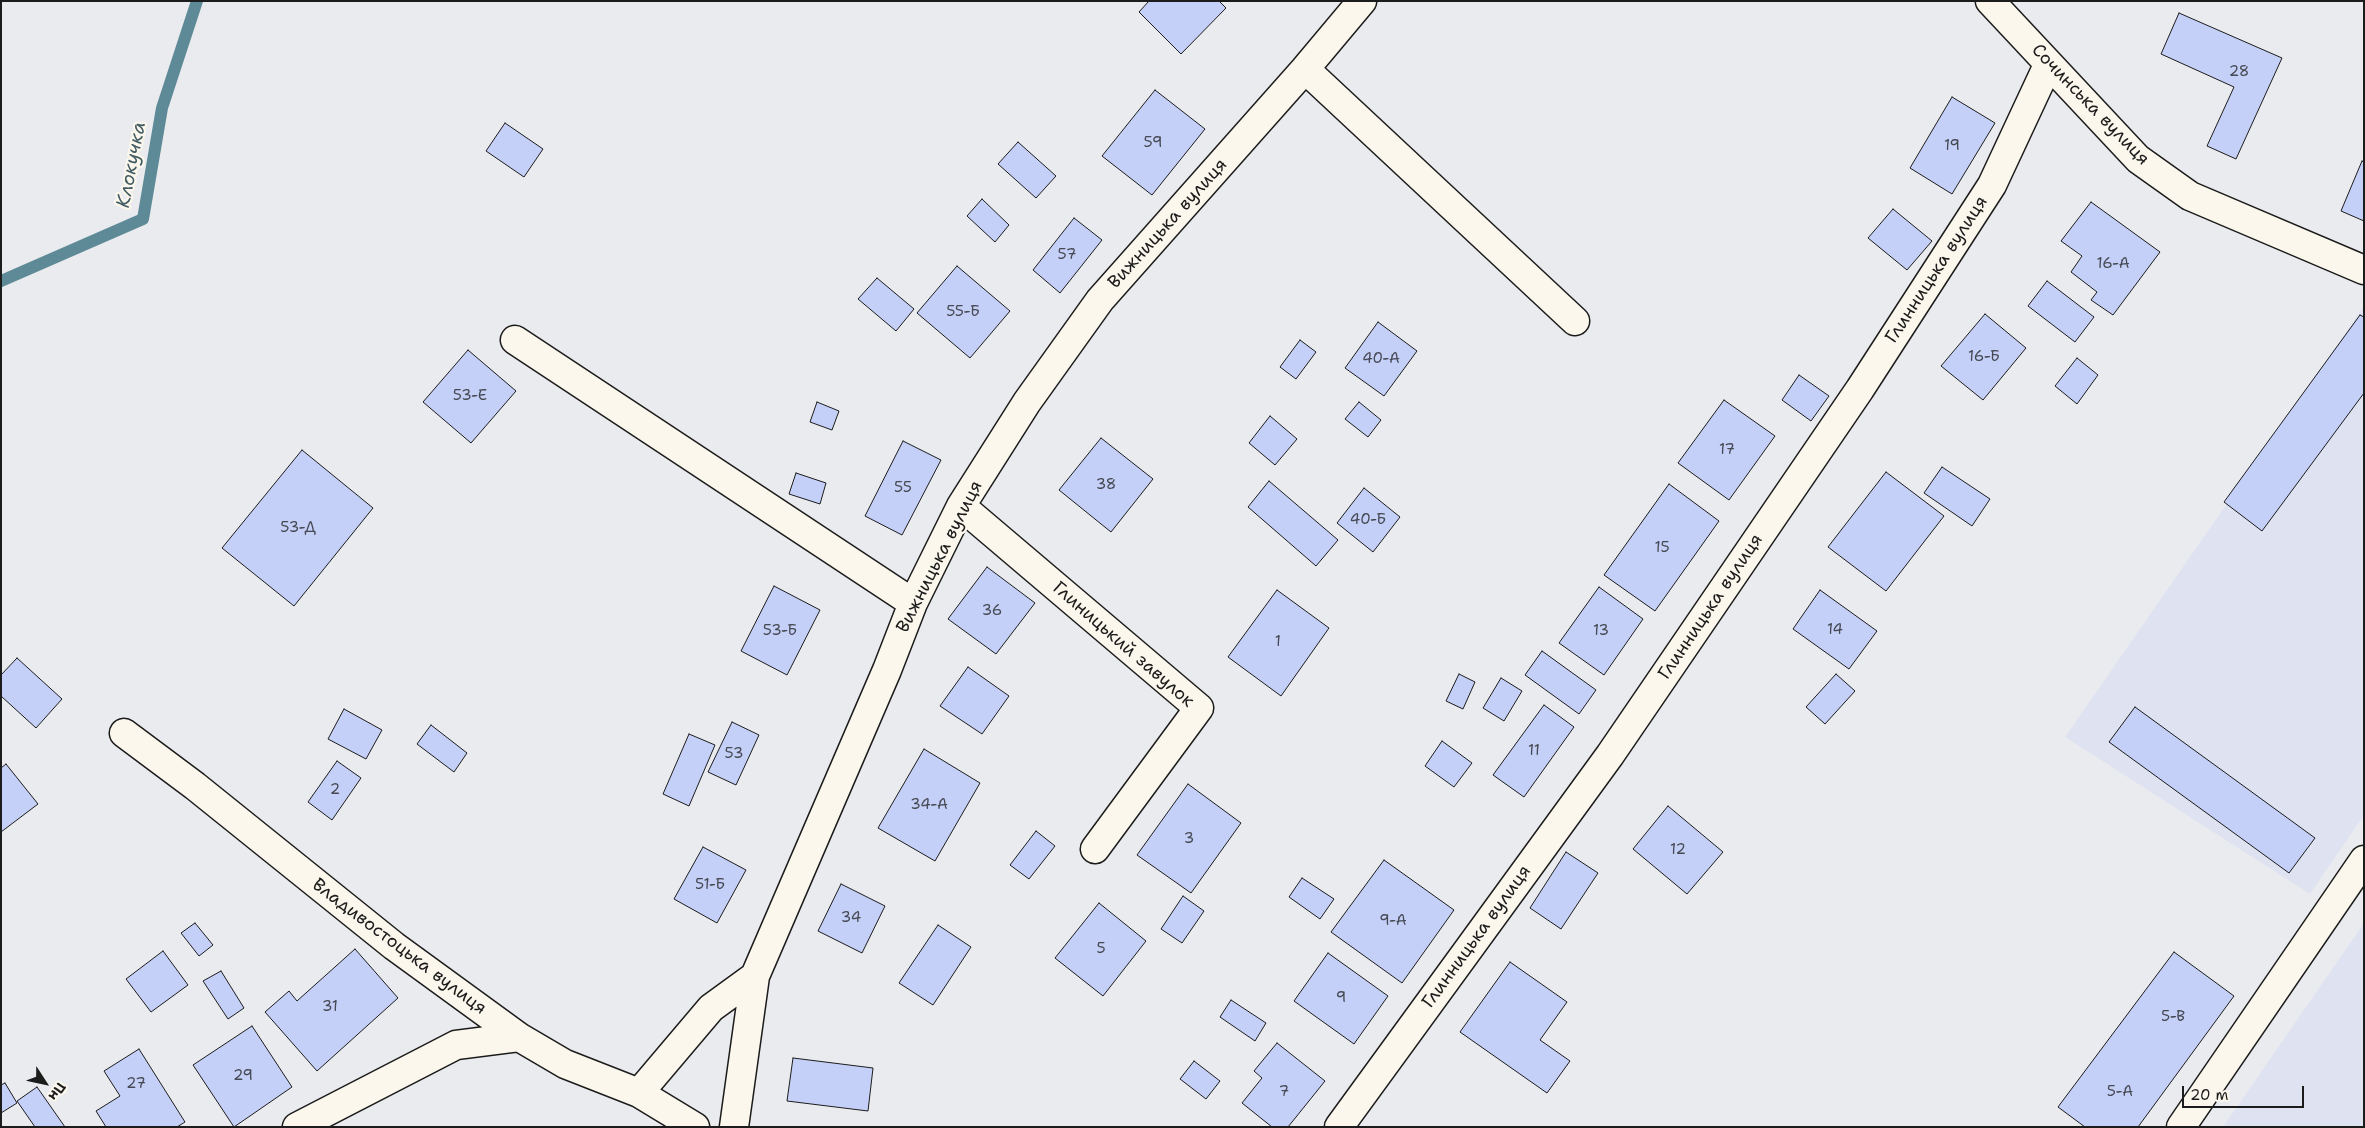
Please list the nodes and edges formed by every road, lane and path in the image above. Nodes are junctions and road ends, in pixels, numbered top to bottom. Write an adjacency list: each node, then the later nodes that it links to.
1 (1362, 1): 4 (street, Вижницька вулиця)
2 (1992, 2): 3 (street, Сочинська вулиця)
3 (2048, 64): 5 (street, Сочинська вулиця); 19 (street, Глинницька вулиця)
4 (1305, 69): 6 (street); 8 (street, Вижницька вулиця)
5 (2364, 270)
6 (1575, 321)
7 (514, 340): 9 (street)
8 (962, 506): 9 (street, Вижницька вулиця); 11 (street, Глиницький завулок)
9 (913, 603): 13 (street, Вижницька вулиця)
10 (124, 733): 14 (street, Владивостоцька вулиця)
11 (1096, 850)
12 (2364, 861): 20 (street)
13 (755, 976): 15 (street); 18 (street, Вижницька вулиця)
14 (519, 1037): 15 (street, Владивостоцька вулиця); 16 (street)
15 (639, 1093): 17 (street, Владивостоцька вулиця)
16 (297, 1127)
17 (695, 1127)
18 (734, 1127)
19 (1338, 1127)
20 (2181, 1127)

